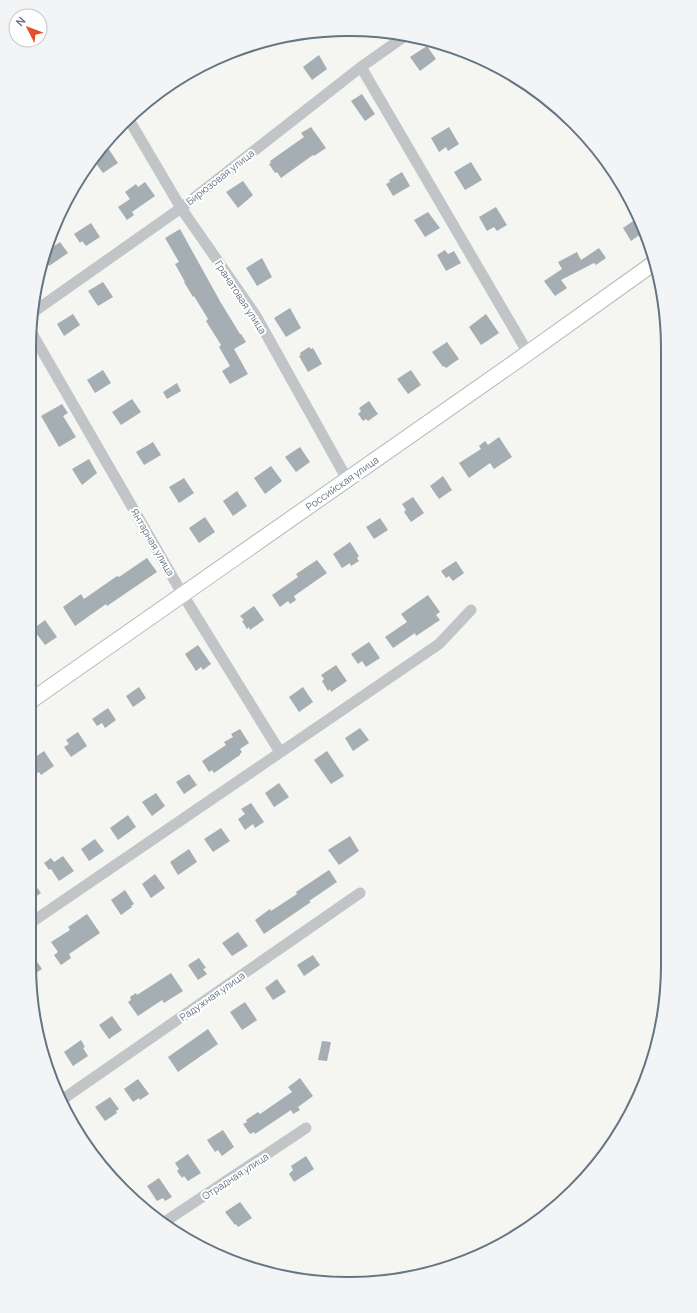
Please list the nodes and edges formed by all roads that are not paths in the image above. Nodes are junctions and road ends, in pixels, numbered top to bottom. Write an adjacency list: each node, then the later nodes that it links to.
1 (399, 40): 2 (street, Бирюзовая улица)
2 (361, 67): 4 (street, Бирюзовая улица); 8 (street)
3 (132, 124): 4 (street, Гранатовая улица)
4 (181, 208): 6 (street, Бирюзовая улица); 9 (street, Гранатовая улица)
5 (649, 266): 8 (main road, Российская улица)
6 (39, 308)
7 (36, 341): 10 (street, Янтарная улица)
8 (528, 353): 9 (main road, Российская улица)
9 (347, 479): 10 (main road, Российская улица)
10 (183, 595): 12 (main road, Российская улица); 13 (street, Янтарная улица)
11 (471, 610): 13 (street)
12 (36, 697)
13 (280, 752): 15 (street)
14 (360, 893): 16 (street, Радужная улица)
15 (36, 919)
16 (66, 1097)
17 (306, 1128): 18 (street, Отрадная улица)
18 (168, 1219)

